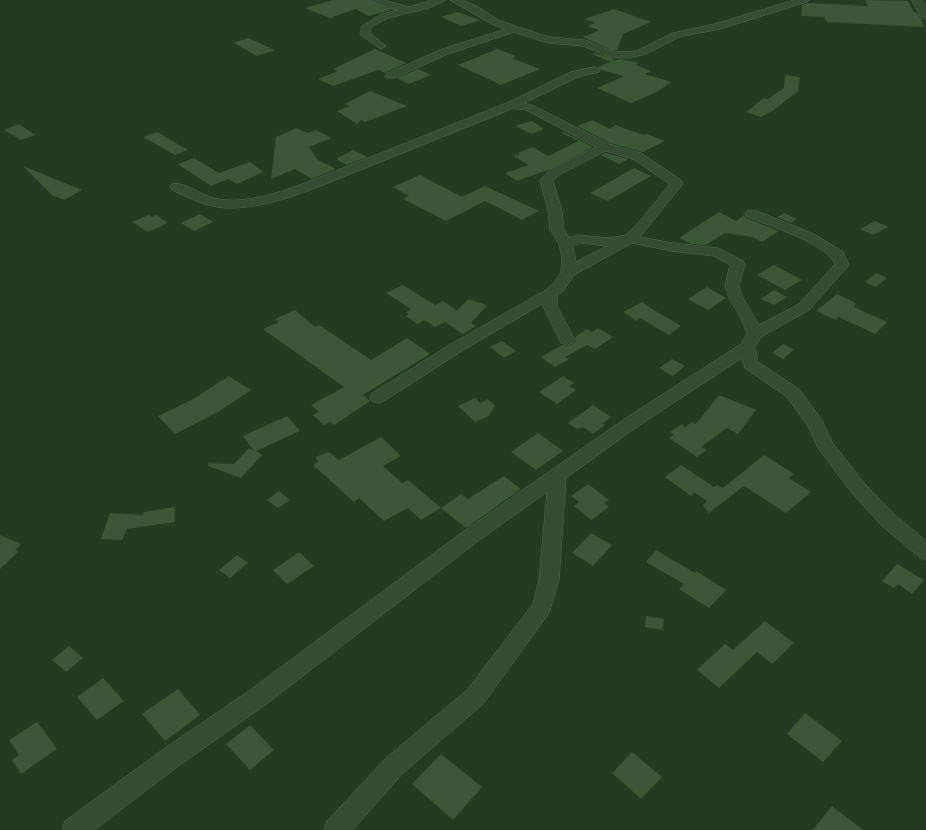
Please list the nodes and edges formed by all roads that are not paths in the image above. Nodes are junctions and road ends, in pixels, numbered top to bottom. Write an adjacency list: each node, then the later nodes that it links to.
1 (374, 0): 6 (street)
2 (440, 0): 6 (street)
3 (455, 0): 8 (street)
4 (804, 0): 8 (street)
5 (917, 0): 7 (street)
6 (410, 8): 9 (street)
7 (926, 17)
8 (514, 29): 11 (street)
9 (381, 46)
10 (595, 70): 12 (street)
11 (390, 76)
12 (513, 104): 13 (street); 14 (street)
13 (605, 148): 16 (street); 17 (street)
14 (176, 187)
15 (752, 214): 21 (street)
16 (630, 239): 17 (street); 18 (street); 21 (street)
17 (566, 244): 18 (street)
18 (568, 272): 19 (street)
19 (549, 294): 20 (street); 22 (street)
20 (567, 340)
21 (751, 340): 23 (street); 24 (street)
22 (378, 397)
23 (557, 476): 25 (street); 26 (street)
24 (926, 552)
25 (74, 830)
26 (336, 830)

